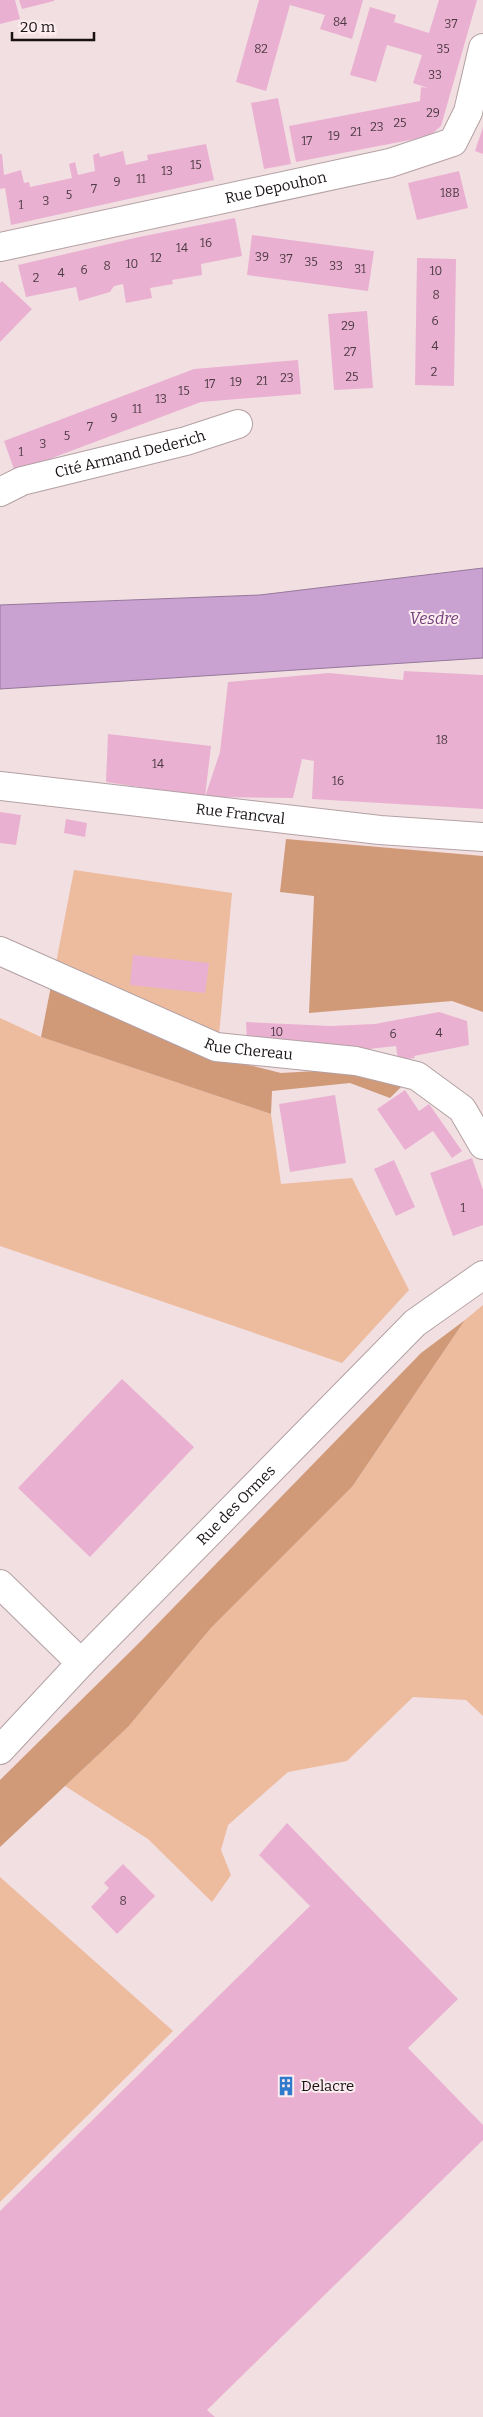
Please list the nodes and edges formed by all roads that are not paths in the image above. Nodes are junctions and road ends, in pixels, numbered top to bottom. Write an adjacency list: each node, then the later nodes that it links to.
1 (483, 48): 2 (street, Rue Depouhon)
2 (0, 247)
3 (238, 424): 4 (street, Cité Armand Dederich)
4 (11, 486)
5 (0, 786): 6 (street, Rue Francval)
6 (483, 837)
7 (0, 951): 8 (street, Rue Chereau)
8 (483, 1145)
9 (483, 1275): 11 (street, Rue des Ormes)
10 (0, 1584): 11 (street)
11 (80, 1663): 12 (street, Rue des Ormes)
12 (0, 1750)

